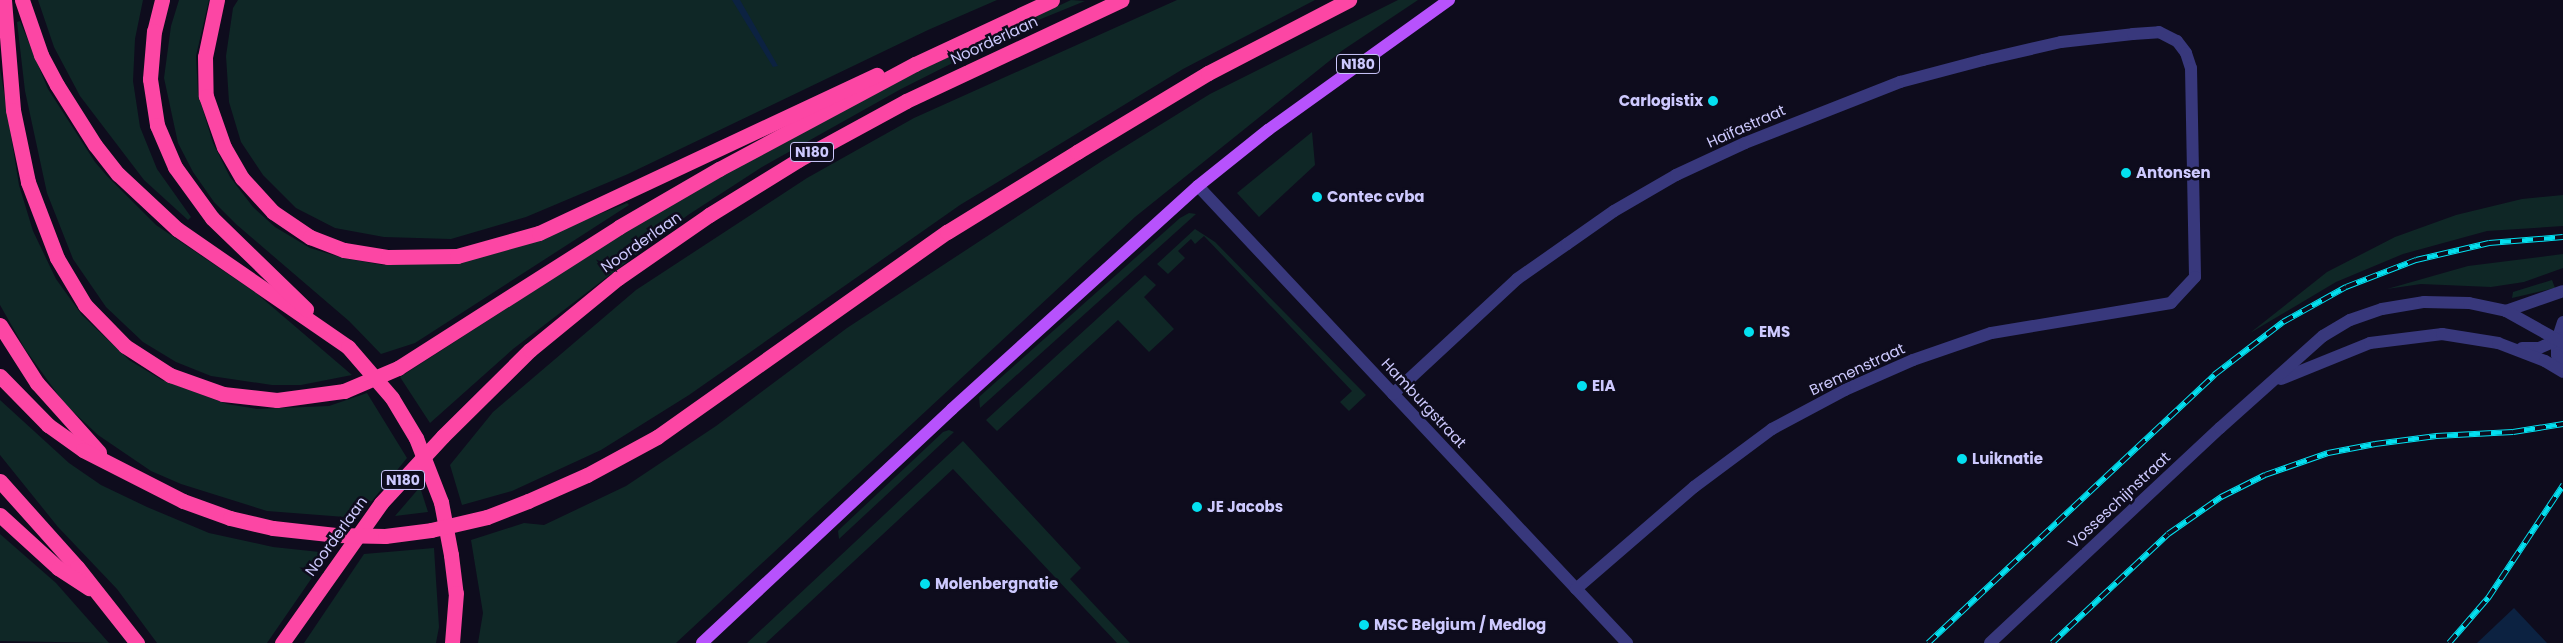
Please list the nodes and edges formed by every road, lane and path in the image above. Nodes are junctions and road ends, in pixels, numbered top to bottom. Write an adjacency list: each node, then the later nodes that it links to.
1 (4, 0): 10 (highway)
2 (22, 0): 18 (highway)
3 (162, 0): 18 (highway)
4 (217, 0): 10 (highway)
5 (1052, 0): 10 (highway)
6 (1122, 0): 30 (highway, Noorderlaan / N180)
7 (1349, 0): 24 (highway, bridge)
8 (1449, 0): 11 (main road, N180)
9 (2177, 41): 23 (street, Haïfastraat); 27 (street, Bremenstraat)
10 (915, 64)
11 (1198, 186): 23 (street, Hamburgstraat); 32 (main road, N180)
12 (2563, 291): 13 (street)
13 (2506, 311): 16 (street, Vosseschijnstraat); 22 (street, Vosseschijnstraat)
14 (2563, 322): 16 (street)
15 (0, 325): 24 (highway)
16 (2561, 341): 17 (street); 19 (street)
17 (2498, 343): 20 (street, Vosseschijnstraat); 22 (street, Vosseschijnstraat)
18 (348, 347): 31 (highway, bridge)
19 (2563, 367)
20 (2563, 372)
21 (0, 376): 24 (highway)
22 (2274, 382): 34 (street, Vosseschijnstraat)
23 (1393, 394): 27 (street, Hamburgstraat)
24 (115, 467)
25 (0, 481): 28 (highway)
26 (0, 515): 28 (highway)
27 (1576, 589): 33 (street, Hamburgstraat)
28 (99, 594): 29 (highway)
29 (137, 643)
30 (282, 643)
31 (452, 643)
32 (702, 643)
33 (1627, 643)
34 (1990, 643)

